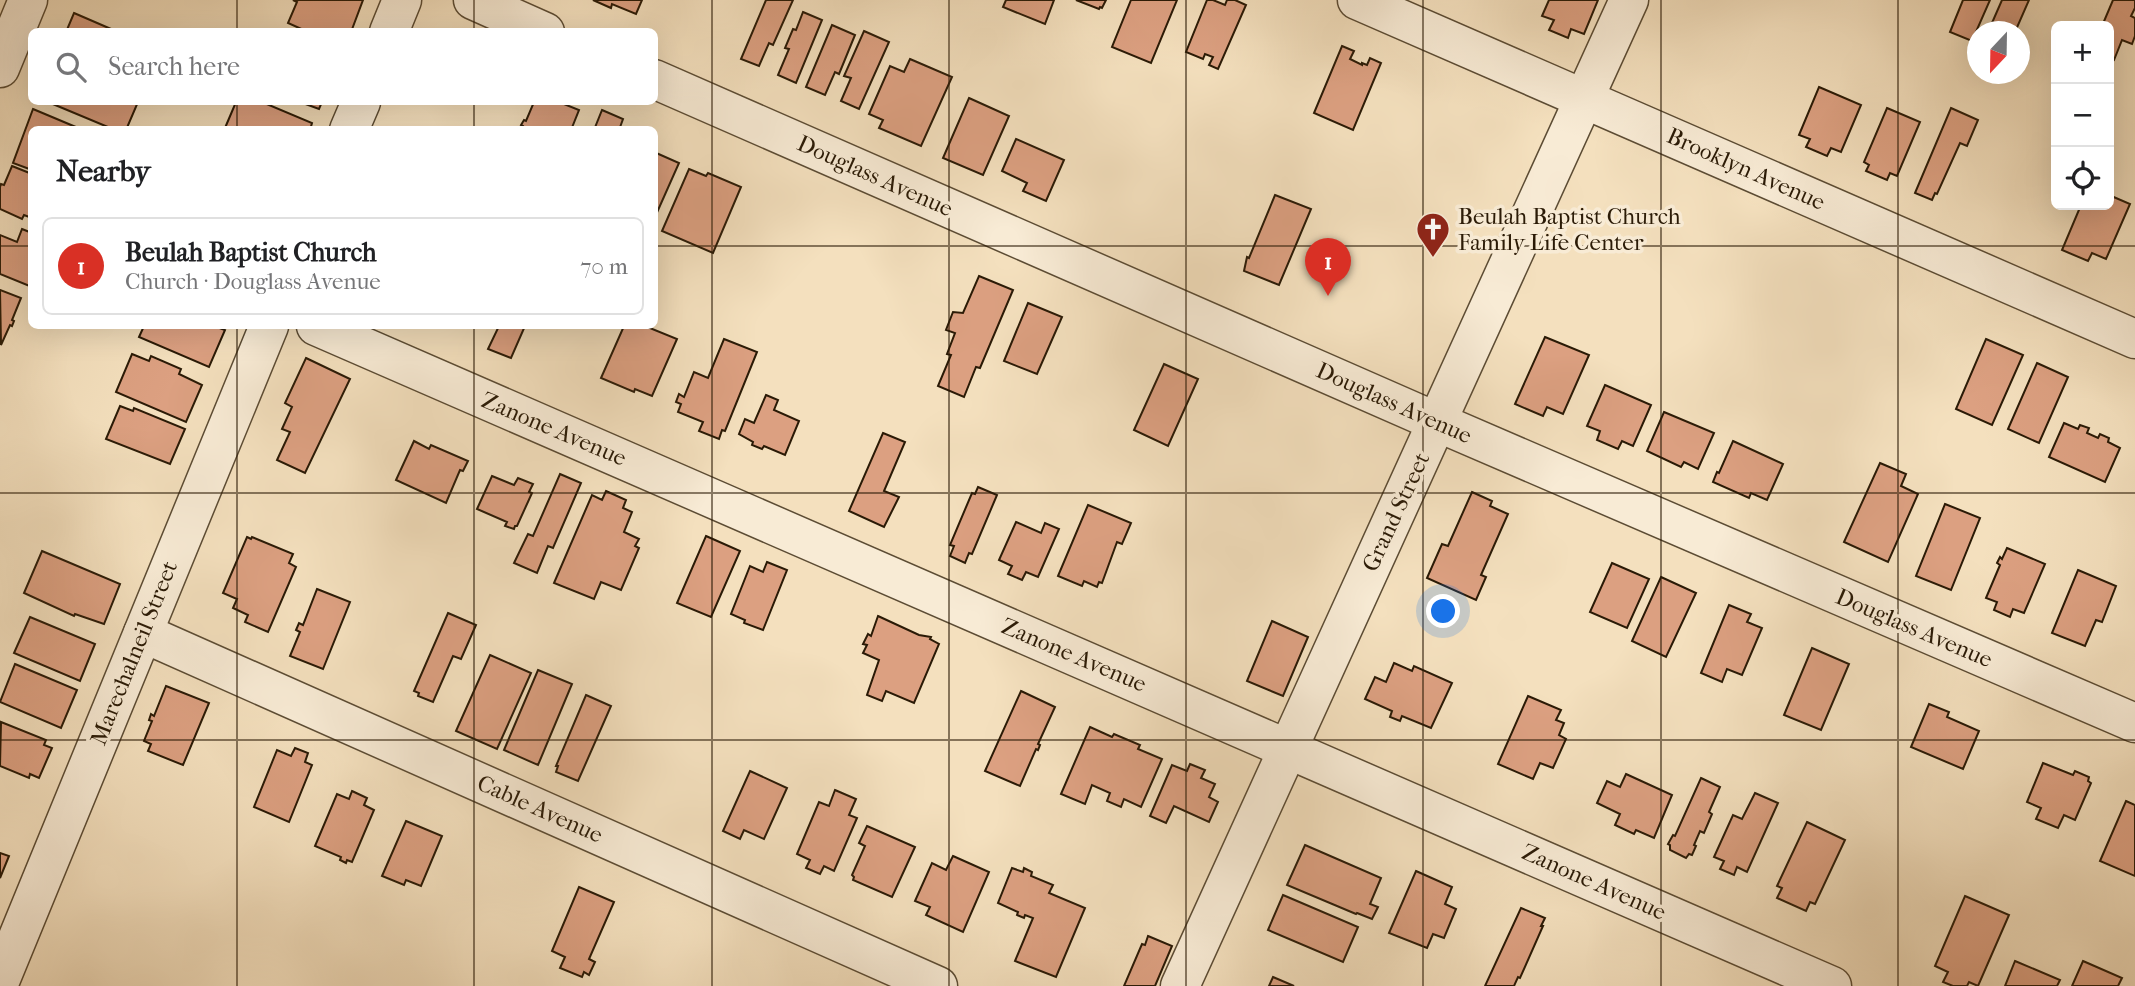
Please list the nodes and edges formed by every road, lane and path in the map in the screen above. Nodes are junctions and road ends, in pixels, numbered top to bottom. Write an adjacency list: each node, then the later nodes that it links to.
1 (28, 0): 8 (street)
2 (402, 0): 6 (street)
3 (473, 0): 7 (street)
4 (1357, 0): 10 (street, Brooklyn Avenue)
5 (1629, 0): 10 (street, Grand Street)
6 (391, 28)
7 (536, 28)
8 (0, 68)
9 (658, 81): 16 (street, Douglass Avenue)
10 (1584, 98): 15 (street, Brooklyn Avenue); 16 (street, Grand Street)
11 (359, 105): 12 (street)
12 (351, 126)
13 (268, 329): 17 (street, Marechalneil Street)
14 (323, 329): 19 (street, Zanone Avenue)
15 (2135, 340)
16 (1437, 422): 18 (street, Douglass Avenue); 19 (street, Grand Street)
17 (142, 633): 20 (street, Marechalneil Street); 21 (street, Cable Avenue)
18 (2135, 723)
19 (1288, 748): 22 (street, Grand Street); 23 (street, Zanone Avenue)
20 (0, 981)
21 (938, 986)
22 (1180, 986)
23 (1832, 986)

